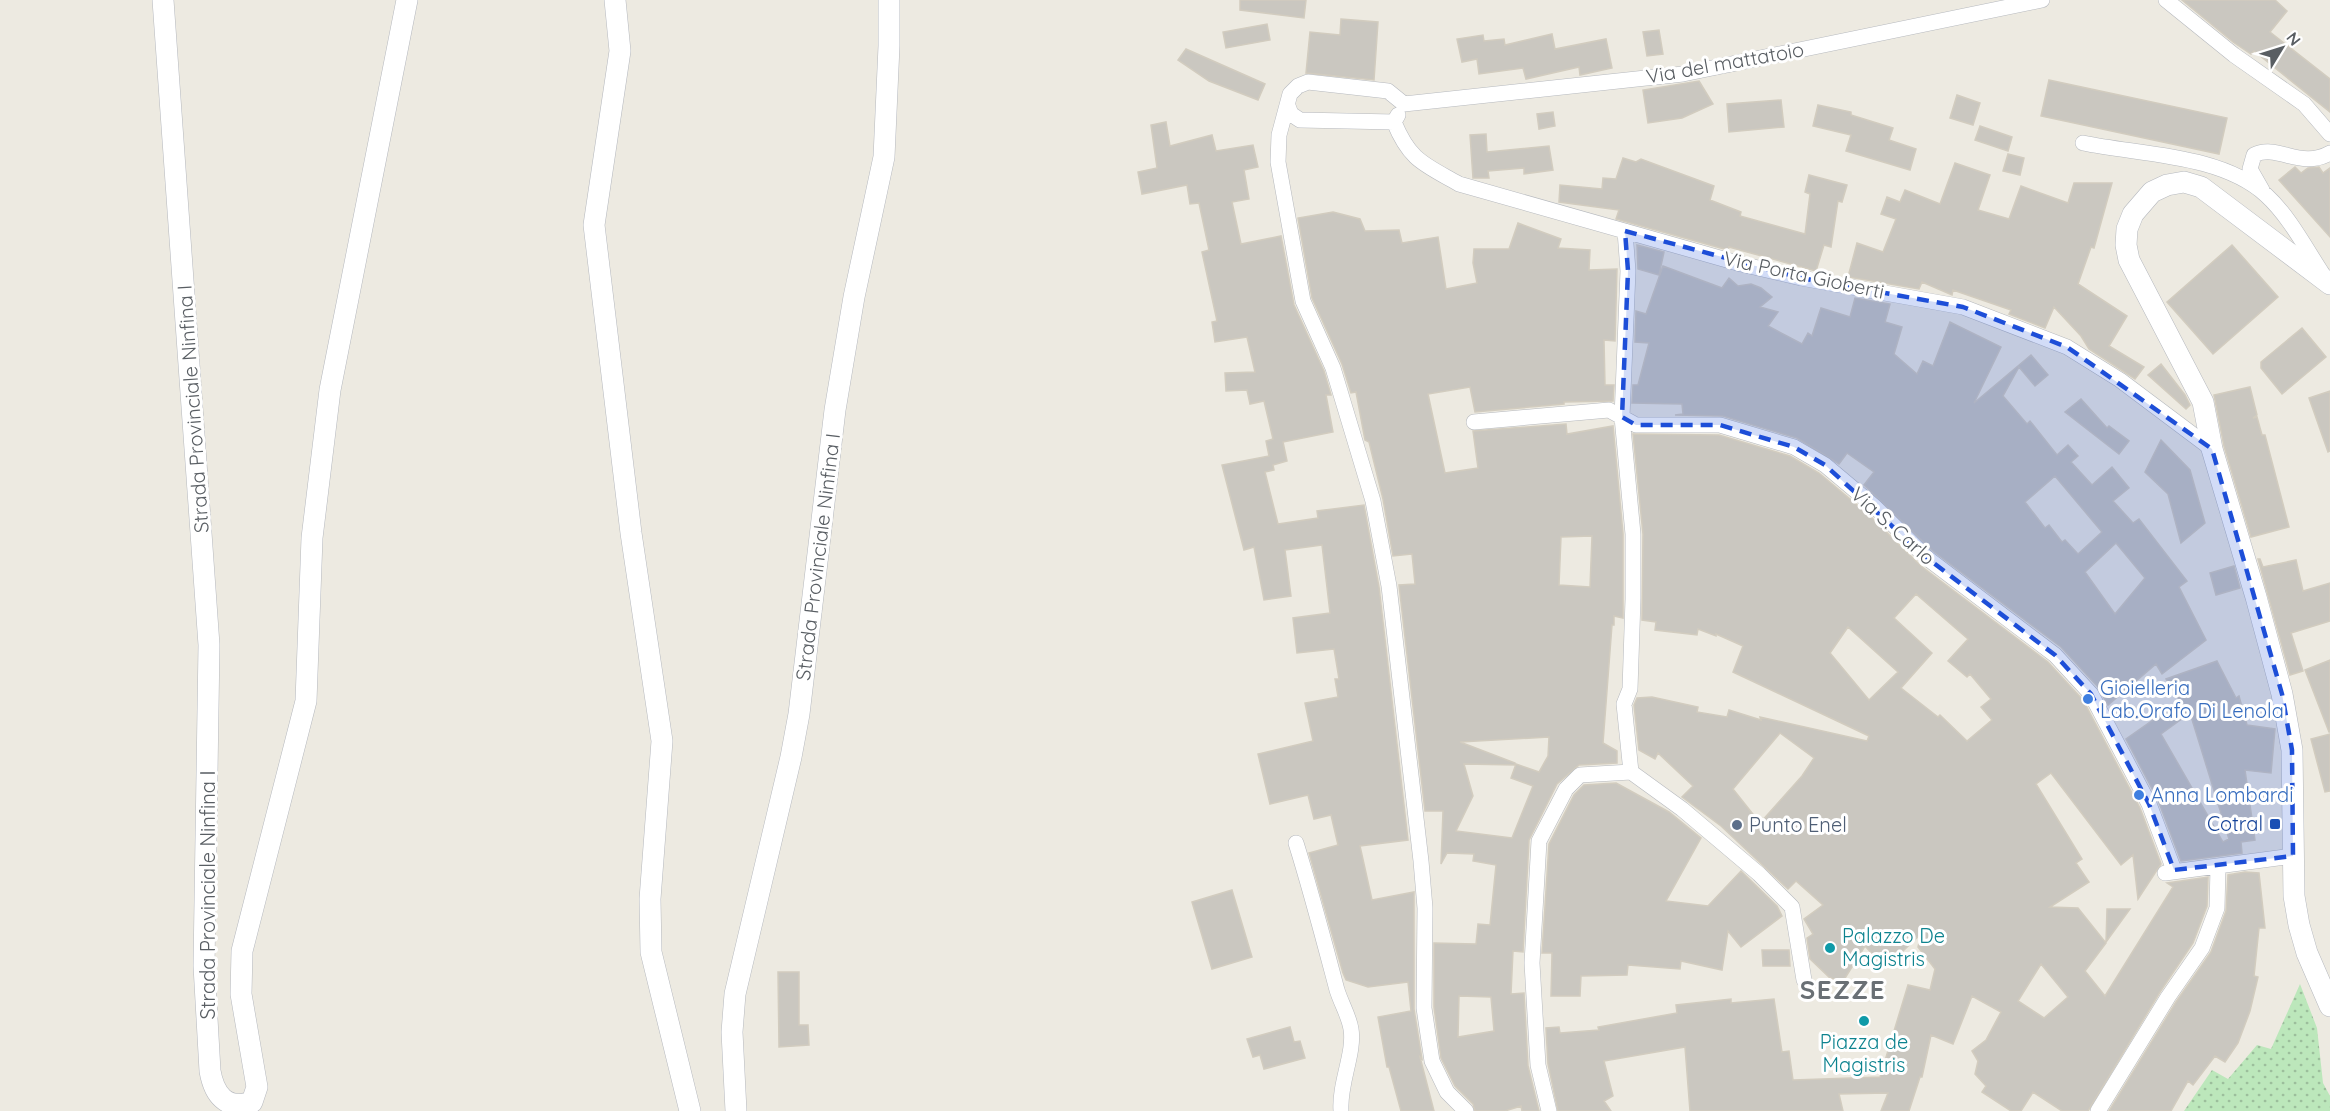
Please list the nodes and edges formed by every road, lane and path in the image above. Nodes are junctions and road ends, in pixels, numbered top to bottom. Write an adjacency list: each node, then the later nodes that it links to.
1 (164, 0): 2 (street, Strada Provinciale Ninfina I)
2 (407, 0)
3 (615, 0): 25 (street)
4 (888, 0): 26 (street, Strada Provinciale Ninfina I)
5 (2042, 0): 7 (street, Via del mattatoio)
6 (2166, 0): 10 (street)
7 (1404, 104): 8 (street); 9 (street)
8 (1288, 106): 9 (street); 28 (street)
9 (1394, 122): 14 (street, Via Porta Gioberti)
10 (2330, 134)
11 (2083, 143): 13 (street)
12 (2330, 153): 13 (street)
13 (2266, 195): 15 (street)
14 (1625, 231): 16 (street); 18 (street, Via Porta Gioberti)
15 (2329, 284): 18 (street)
16 (1622, 417): 17 (street, Via S. Carlo); 19 (street); 22 (street, Via S. Carlo)
17 (1474, 422)
18 (2212, 449): 21 (street)
19 (1631, 772): 23 (street); 29 (street)
20 (1296, 843): 27 (street)
21 (2293, 856): 22 (street); 24 (street)
22 (2218, 867): 30 (street)
23 (1804, 980)
24 (2330, 1006)
25 (690, 1111)
26 (736, 1111)
27 (1341, 1111)
28 (1466, 1111)
29 (1549, 1111)
30 (2098, 1111)

